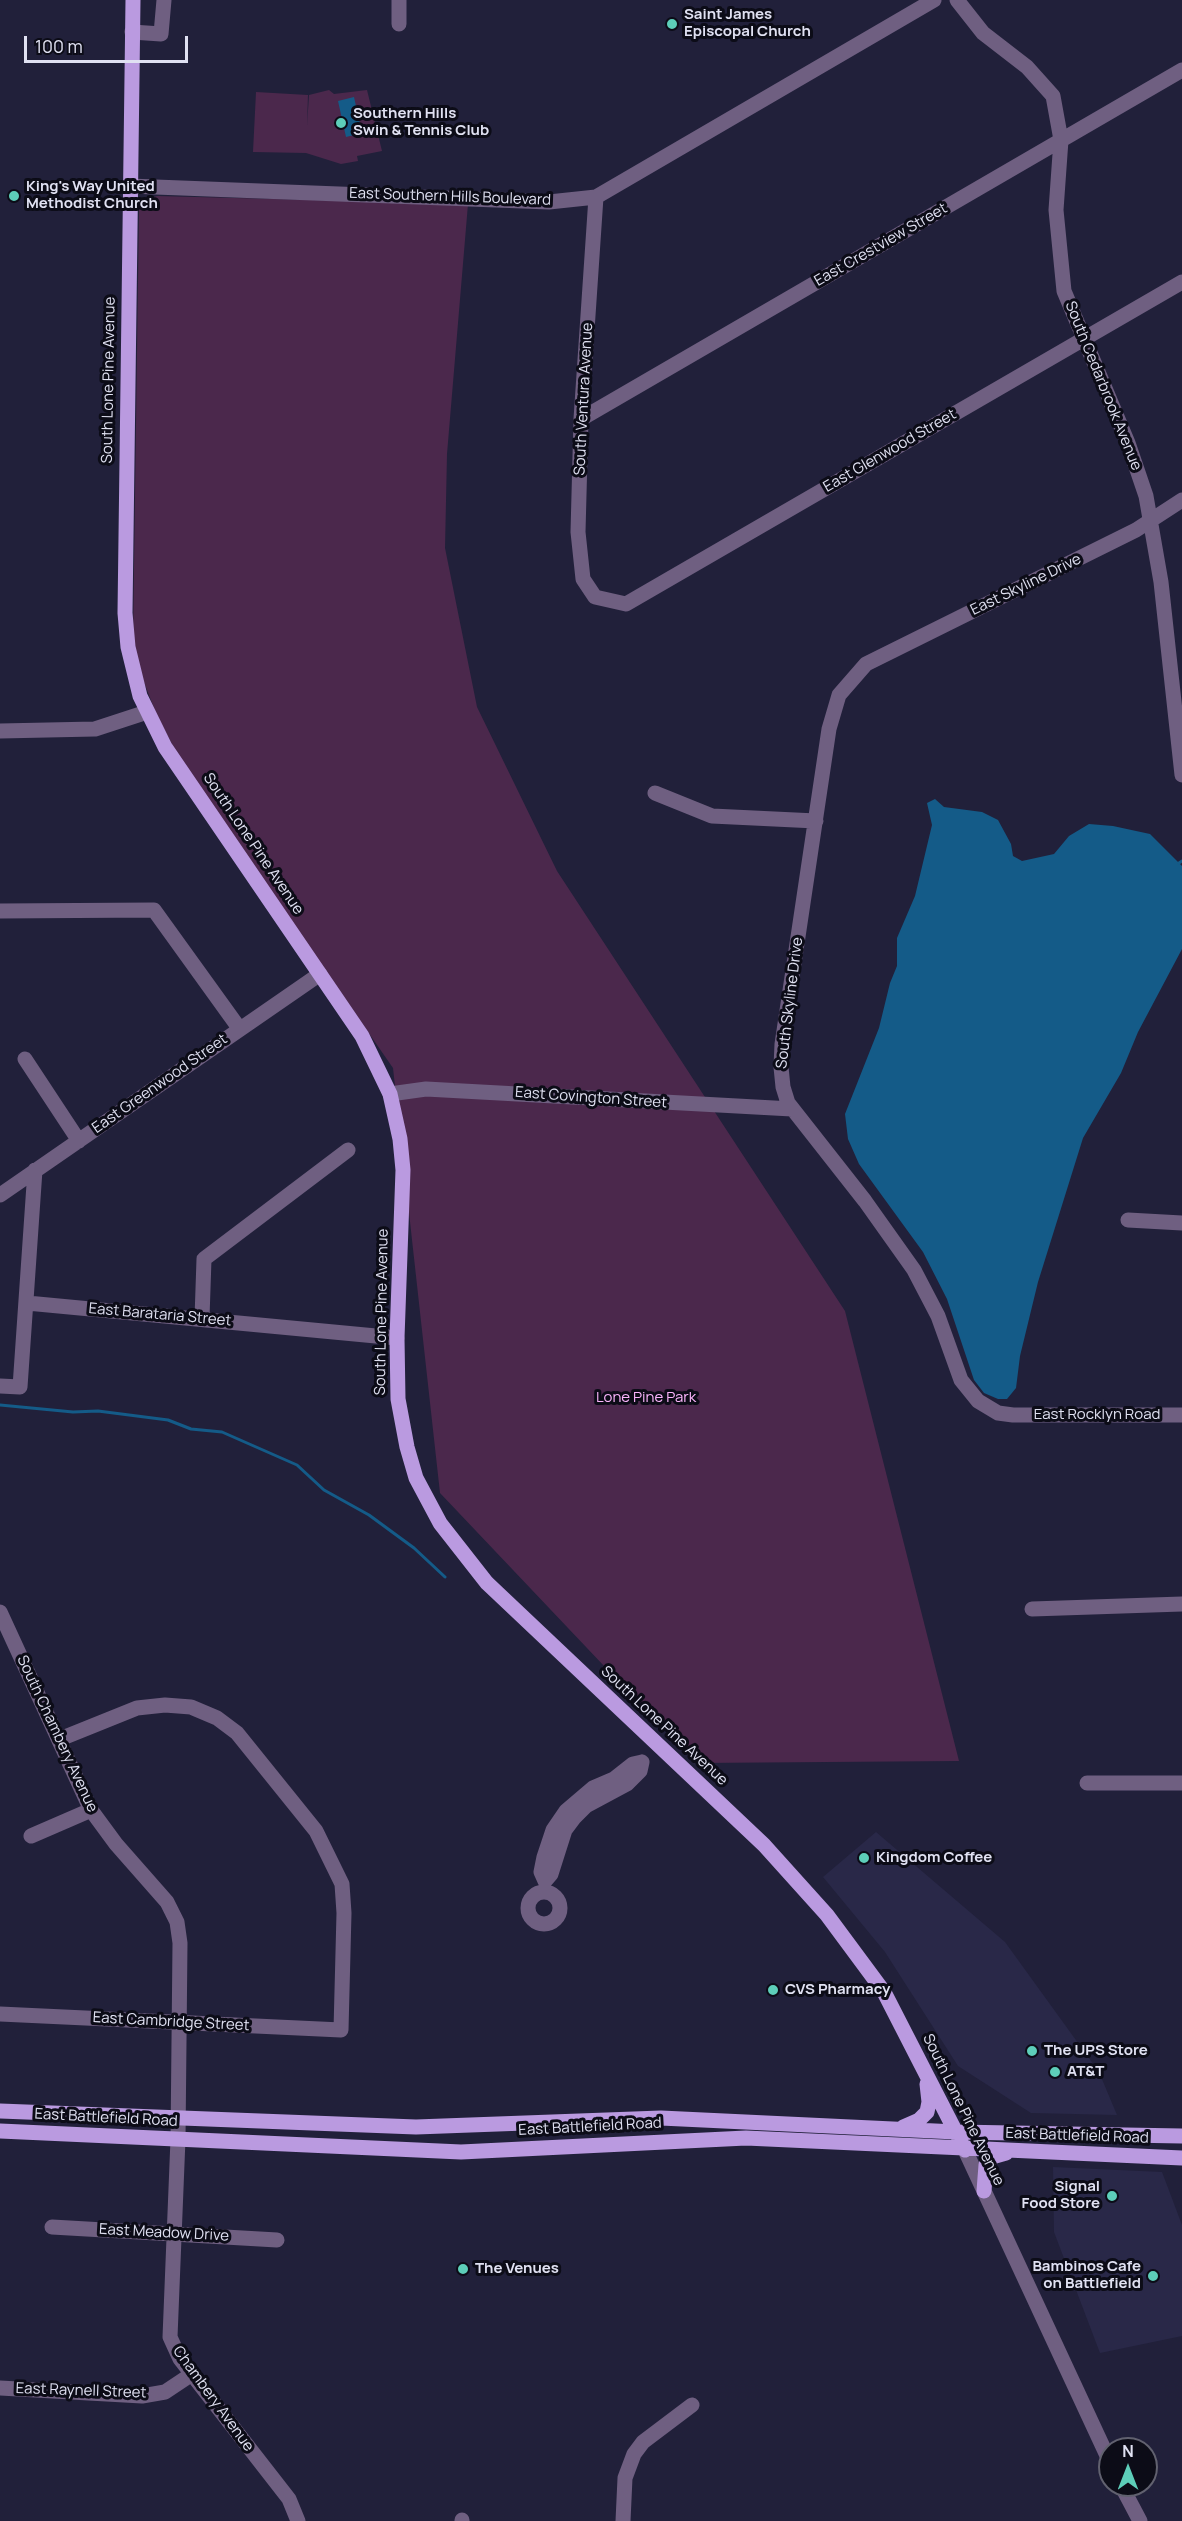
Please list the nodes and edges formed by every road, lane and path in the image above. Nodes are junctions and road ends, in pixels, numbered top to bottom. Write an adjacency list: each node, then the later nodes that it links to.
1 (133, 0): 7 (main road, South Lone Pine Avenue)
2 (164, 0): 7 (street)
3 (399, 0): 6 (street)
4 (934, 0): 11 (street, East Southern Hills Boulevard)
5 (957, 0): 9 (street, South Cedarbrook Avenue)
6 (399, 24)
7 (132, 32): 10 (main road, South Lone Pine Avenue)
8 (1182, 70): 9 (street, East Crestview Street)
9 (1061, 140): 13 (street, South Cedarbrook Avenue); 14 (street, East Crestview Street)
10 (129, 186): 11 (street, East Southern Hills Boulevard); 19 (main road, South Lone Pine Avenue)
11 (596, 197): 14 (street, South Ventura Avenue)
12 (1182, 282): 13 (street, East Glenwood Street)
13 (1083, 339): 16 (street, South Cedarbrook Avenue); 17 (street, East Glenwood Street)
14 (581, 419): 17 (street, South Ventura Avenue)
15 (1182, 500): 16 (street, East Skyline Drive)
16 (1152, 521): 18 (street, East Skyline Drive); 21 (street, South Cedarbrook Avenue)
17 (595, 597)
18 (866, 664): 23 (street, South Skyline Drive)
19 (147, 712): 20 (street); 25 (main road, South Lone Pine Avenue)
20 (0, 731)
21 (1182, 775)
22 (655, 793): 23 (street)
23 (816, 821): 29 (street, South Skyline Drive)
24 (0, 911): 26 (street)
25 (320, 974): 26 (street, East Greenwood Street); 28 (main road, South Lone Pine Avenue)
26 (239, 1028): 30 (street, East Greenwood Street)
27 (25, 1059): 30 (street)
28 (390, 1094): 29 (street, East Covington Street); 38 (main road, South Lone Pine Avenue)
29 (792, 1109): 40 (street, South Skyline Drive)
30 (79, 1141): 32 (street, East Greenwood Street)
31 (348, 1150): 37 (street)
32 (35, 1170): 33 (street, East Greenwood Street); 36 (street)
33 (0, 1195)
34 (1128, 1220): 35 (street)
35 (1182, 1223)
36 (27, 1303): 37 (street, East Barataria Street); 39 (street)
37 (202, 1318): 38 (street, East Barataria Street)
38 (397, 1338): 46 (main road, South Lone Pine Avenue)
39 (0, 1386)
40 (1013, 1415): 41 (street, East Rocklyn Road)
41 (1182, 1415)
42 (1182, 1604): 43 (street)
43 (1032, 1609)
44 (0, 1612): 45 (street, South Chambery Avenue)
45 (60, 1739): 49 (street, South Chambery Avenue); 53 (street, East Cambridge Street)
46 (658, 1745): 51 (street); 54 (main road, South Lone Pine Avenue)
47 (1088, 1783): 48 (street)
48 (1182, 1783)
49 (91, 1810): 50 (street); 53 (street, South Chambery Avenue)
50 (31, 1836)
51 (544, 1886)
52 (0, 2014): 53 (street, East Cambridge Street)
53 (178, 2022): 56 (street, South Chambery Avenue)
54 (919, 2061): 57 (main road); 59 (main road, South Lone Pine Avenue)
55 (0, 2111): 56 (main road, East Battlefield Road)
56 (178, 2119): 57 (main road, East Battlefield Road); 61 (street, Chambery Avenue)
57 (896, 2128): 59 (main road, East Battlefield Road)
58 (0, 2131): 61 (main road, East Battlefield Road)
59 (956, 2132): 60 (main road, East Battlefield Road); 62 (main road, South Lone Pine Avenue)
60 (1182, 2136)
61 (178, 2139): 62 (main road, East Battlefield Road); 67 (street, Chambery Avenue)
62 (964, 2150): 63 (main road, East Battlefield Road); 65 (street, South Lone Pine Avenue)
63 (1013, 2152): 64 (main road, East Battlefield Road); 65 (main road)
64 (1182, 2158)
65 (984, 2191): 72 (street, South Lone Pine Avenue)
66 (52, 2227): 67 (street, East Meadow Drive)
67 (173, 2233): 68 (street, East Meadow Drive); 69 (street, Chambery Avenue)
68 (277, 2240)
69 (192, 2374): 70 (street, East Raynell Street); 74 (street, Chambery Avenue)
70 (0, 2388)
71 (692, 2405): 75 (street)
72 (1098, 2437)
73 (1127, 2497): 76 (street)
74 (298, 2521)
75 (623, 2521)
76 (1140, 2521)

